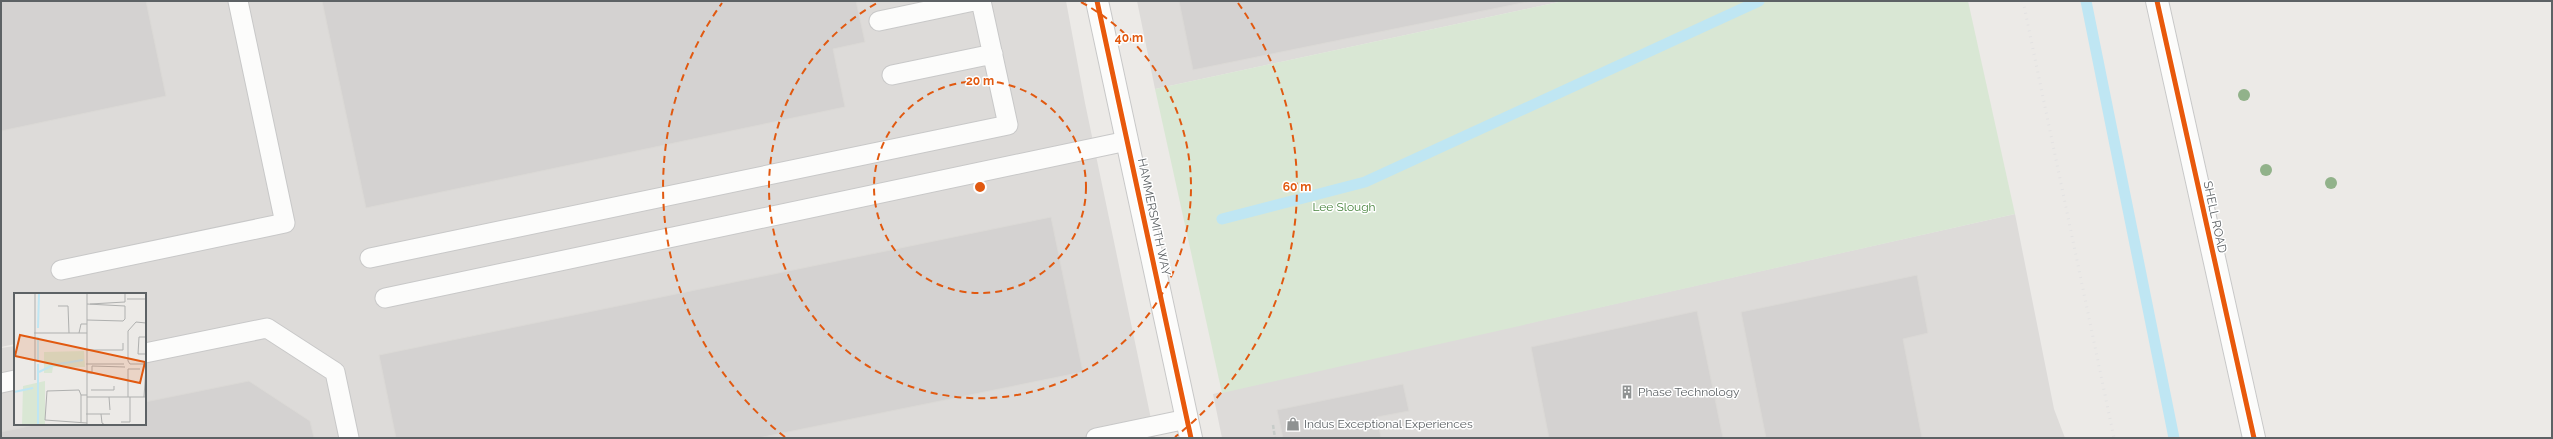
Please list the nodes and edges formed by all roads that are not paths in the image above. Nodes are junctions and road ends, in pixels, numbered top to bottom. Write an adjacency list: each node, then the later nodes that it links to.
1 (238, 1): 11 (lane)
2 (974, 1): 6 (lane)
3 (981, 1): 7 (lane)
4 (1097, 1): 9 (street, HAMMERSMITH WAY)
5 (2157, 1): 19 (street, SHELL ROAD)
6 (879, 21)
7 (993, 54): 8 (lane); 10 (lane)
8 (892, 75)
9 (1127, 141): 12 (lane); 16 (street, HAMMERSMITH WAY)
10 (370, 258)
11 (61, 270)
12 (385, 298)
13 (146, 353): 17 (lane)
14 (14, 380): 15 (lane)
15 (1, 382)
16 (1189, 428): 18 (lane)
17 (349, 438)
18 (1096, 438)
19 (2254, 438)

